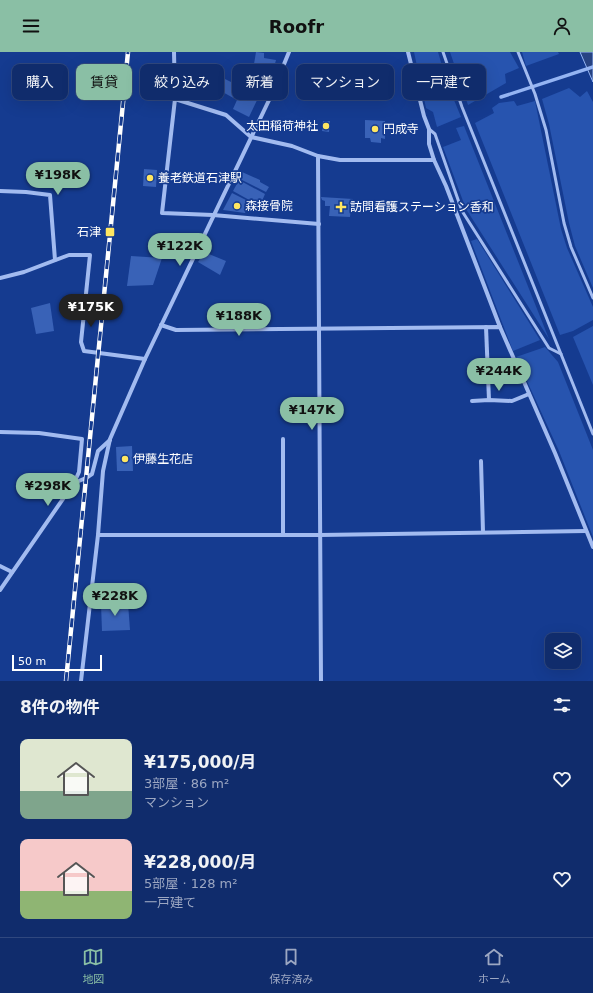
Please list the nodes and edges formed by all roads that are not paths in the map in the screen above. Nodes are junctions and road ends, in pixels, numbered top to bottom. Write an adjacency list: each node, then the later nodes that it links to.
1 (174, 52): 6 (street)
2 (289, 52): 10 (street)
3 (408, 52): 9 (street)
4 (443, 52): 23 (lane)
5 (518, 52): 18 (lane)
6 (174, 64)
7 (175, 100): 14 (street)
8 (178, 100): 10 (street)
9 (429, 129): 12 (street); 23 (lane)
10 (251, 137): 11 (street); 14 (street)
11 (318, 156): 12 (street); 15 (street)
12 (434, 160): 21 (street)
13 (0, 191): 16 (street)
14 (213, 215): 15 (street); 19 (street)
15 (319, 224): 22 (street)
16 (56, 260): 17 (street); 24 (street)
17 (0, 278)
18 (593, 298)
19 (161, 325): 22 (street); 24 (street)
20 (486, 327): 21 (street); 22 (street); 26 (street)
21 (500, 327): 25 (street)
22 (320, 328): 38 (street)
23 (561, 354): 29 (lane)
24 (145, 359): 30 (street)
25 (529, 394): 26 (street); 34 (street)
26 (489, 400): 27 (street)
27 (472, 401)
28 (0, 432): 33 (street)
29 (593, 434)
30 (110, 439): 33 (street); 36 (street)
31 (283, 439): 37 (street)
32 (481, 461): 35 (street)
33 (74, 483): 41 (street)
34 (586, 531): 35 (street); 39 (street)
35 (483, 532): 38 (street)
36 (98, 535): 37 (street); 43 (street)
37 (283, 535): 38 (street)
38 (320, 535): 44 (street)
39 (593, 547)
40 (0, 566): 41 (street)
41 (12, 572): 42 (street)
42 (0, 590)
43 (80, 681)
44 (321, 681)

